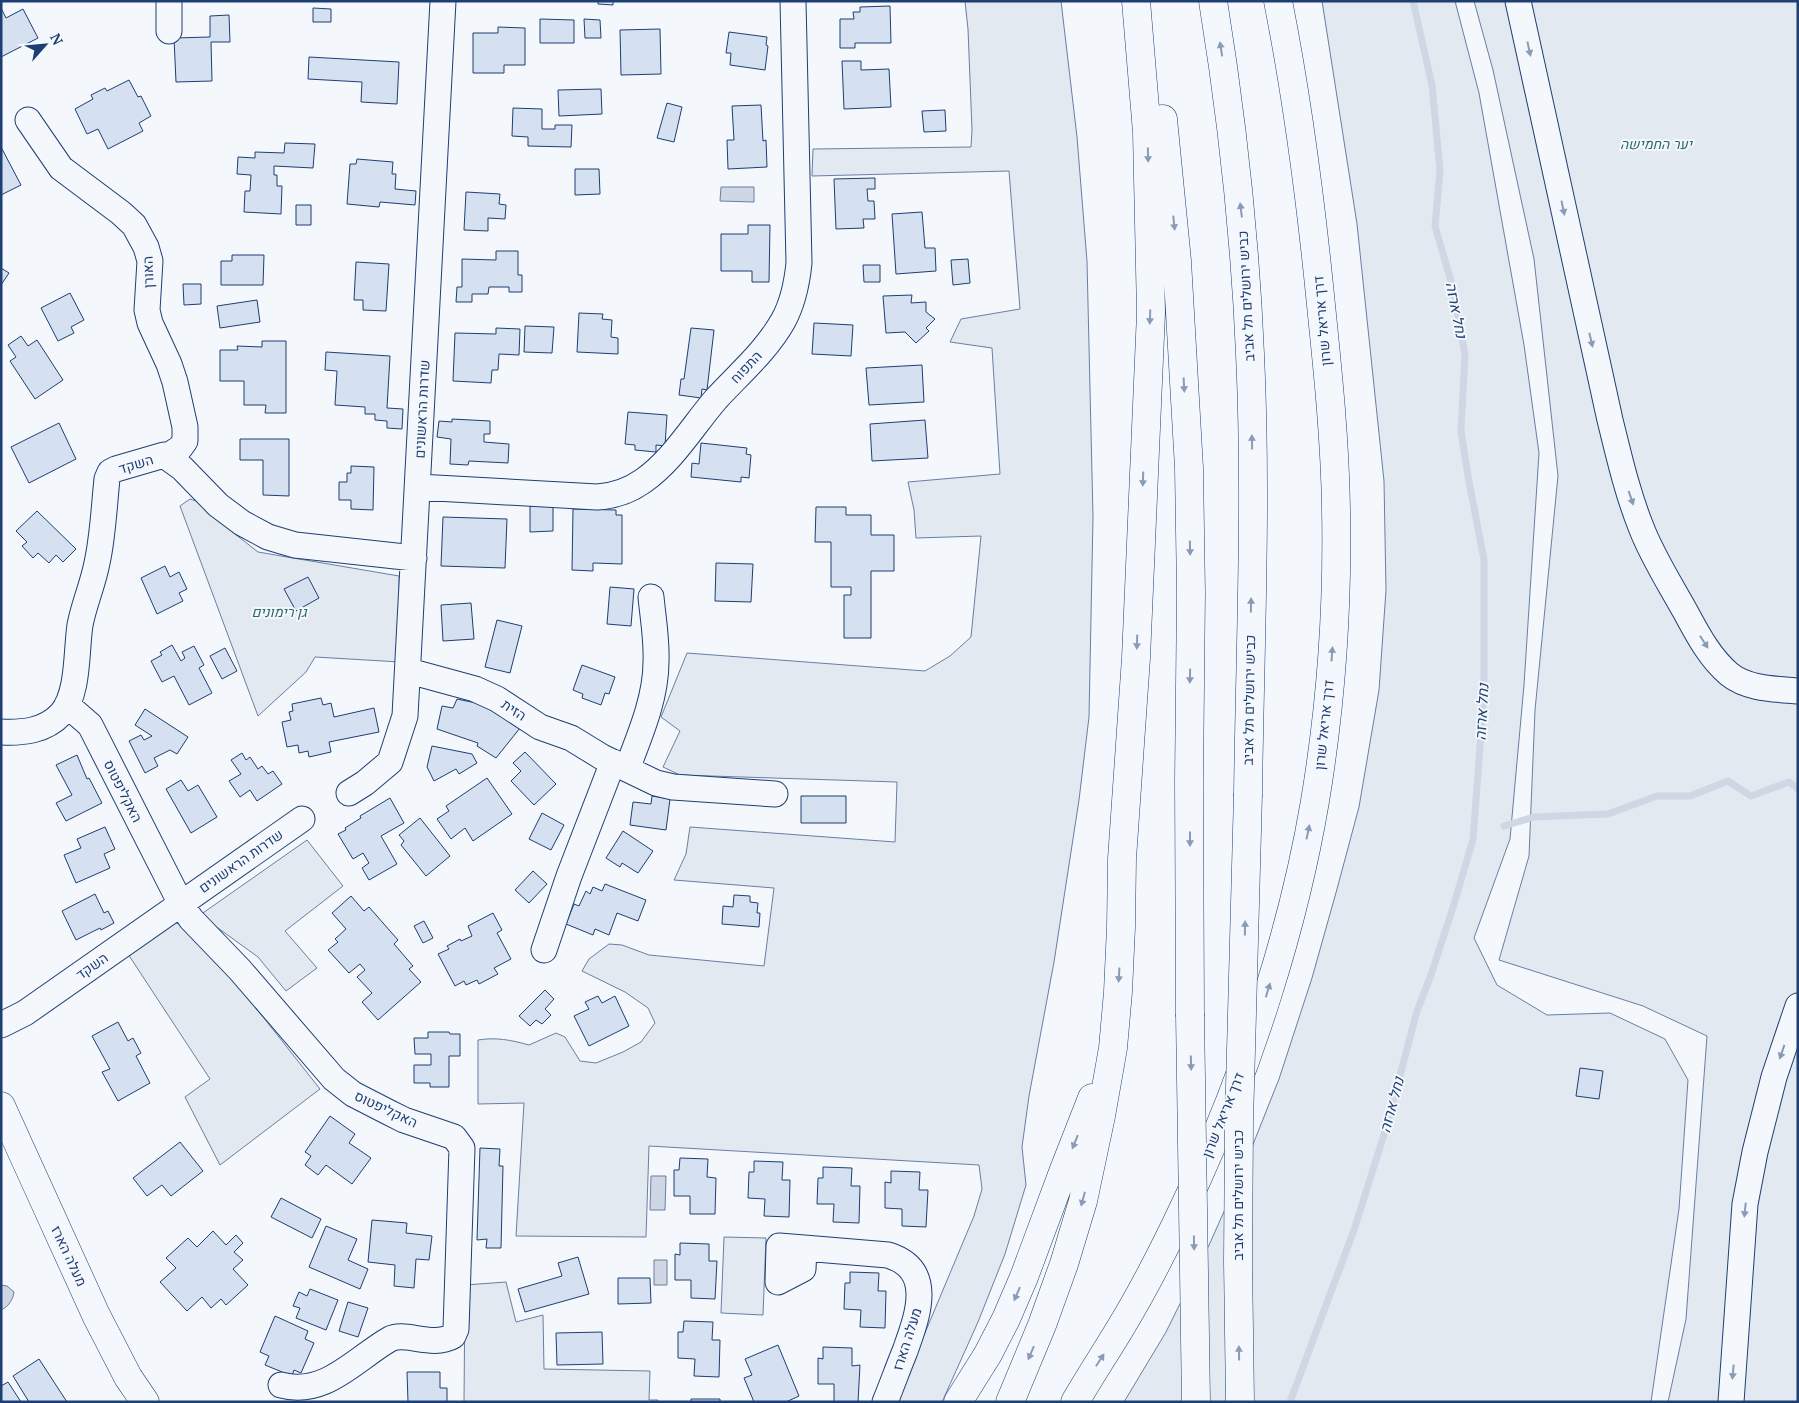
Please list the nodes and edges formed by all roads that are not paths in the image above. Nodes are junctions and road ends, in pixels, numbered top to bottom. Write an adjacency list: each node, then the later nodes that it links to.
1 (169, 1): 9 (street)
2 (443, 1): 12 (street, שדרות הראשונים)
3 (793, 1): 12 (street, התפוח)
4 (1136, 1): 27 (main road, one-way to 27)
5 (1146, 1): 36 (main road, one-way to 36, bridge)
6 (1213, 1): 37 (main road, כביש ירושלים תל אביב, one-way to 6, bridge)
7 (1278, 1): 35 (main road, דרך אריאל שרון, one-way to 7)
8 (1518, 1): 16 (street, one-way to 16)
9 (169, 31)
10 (28, 120): 11 (street, האורן)
11 (164, 455): 13 (street, השקד); 17 (street, השקד)
12 (418, 487): 13 (street, שדרות הראשונים)
13 (414, 558): 15 (street, שדרות הראשונים)
14 (651, 596): 19 (street)
15 (408, 672): 19 (street, הזית); 20 (street, שדרות הראשונים)
16 (1798, 691)
17 (67, 705): 18 (street, השקד); 23 (street, האקליפטוס)
18 (1, 732)
19 (620, 765): 21 (street, הזית); 24 (street)
20 (349, 792)
21 (775, 794)
22 (302, 819): 23 (street, שדרות הראשונים)
23 (181, 904): 26 (street, השקד); 30 (street, האקליפטוס)
24 (544, 950)
25 (1798, 1006): 38 (street, one-way to 38)
26 (1, 1025)
27 (1113, 1048): 33 (main road, one-way to 33); 34 (main road, one-way to 34)
28 (1, 1106): 31 (main road, מעלה הארז)
29 (804, 1248): 32 (street, מעלה הארז)
30 (282, 1385)
31 (145, 1402)
32 (885, 1402)
33 (958, 1402)
34 (1010, 1402)
35 (1075, 1402)
36 (1196, 1402)
37 (1240, 1402)
38 (1731, 1402)

